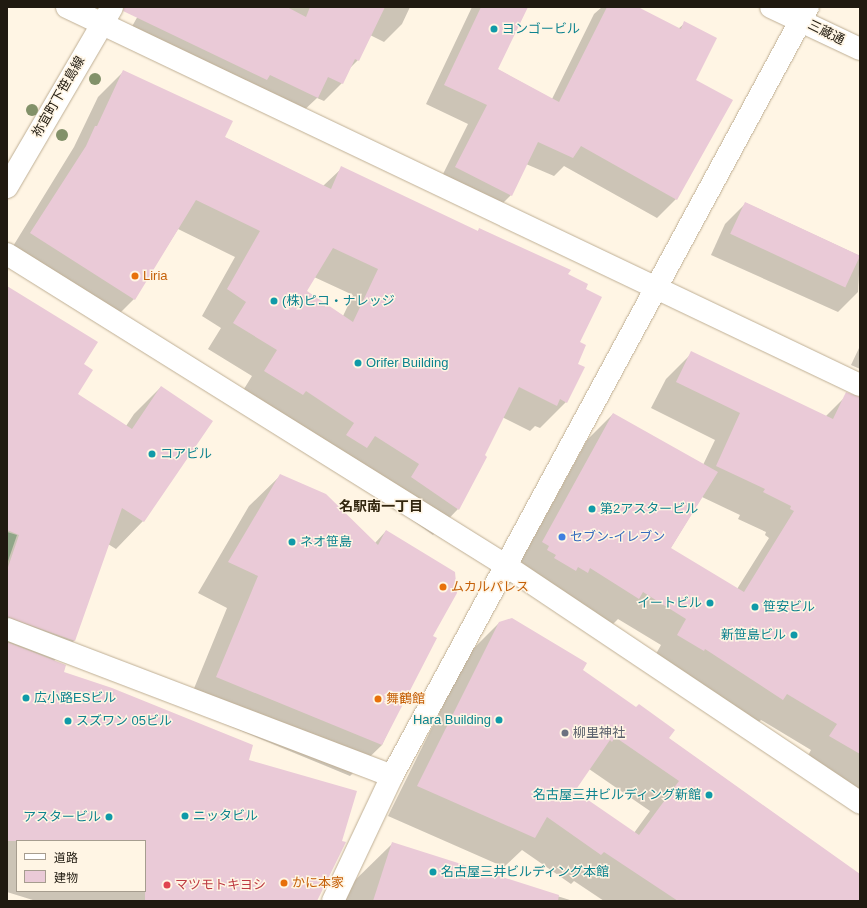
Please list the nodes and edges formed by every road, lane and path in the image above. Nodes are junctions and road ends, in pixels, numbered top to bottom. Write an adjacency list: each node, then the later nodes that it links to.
1 (67, 7): 4 (street)
2 (771, 7): 3 (street, 三蔵通)
3 (804, 14): 5 (street, 三蔵通); 8 (street)
4 (107, 15): 6 (street, 祢宜町下笹島線); 8 (street)
5 (860, 50)
6 (7, 187)
7 (7, 254): 10 (street)
8 (656, 288): 9 (street); 10 (street)
9 (860, 385)
10 (506, 565): 12 (street); 13 (street)
11 (7, 629): 12 (street)
12 (392, 776): 14 (street)
13 (860, 803)
14 (333, 901)

